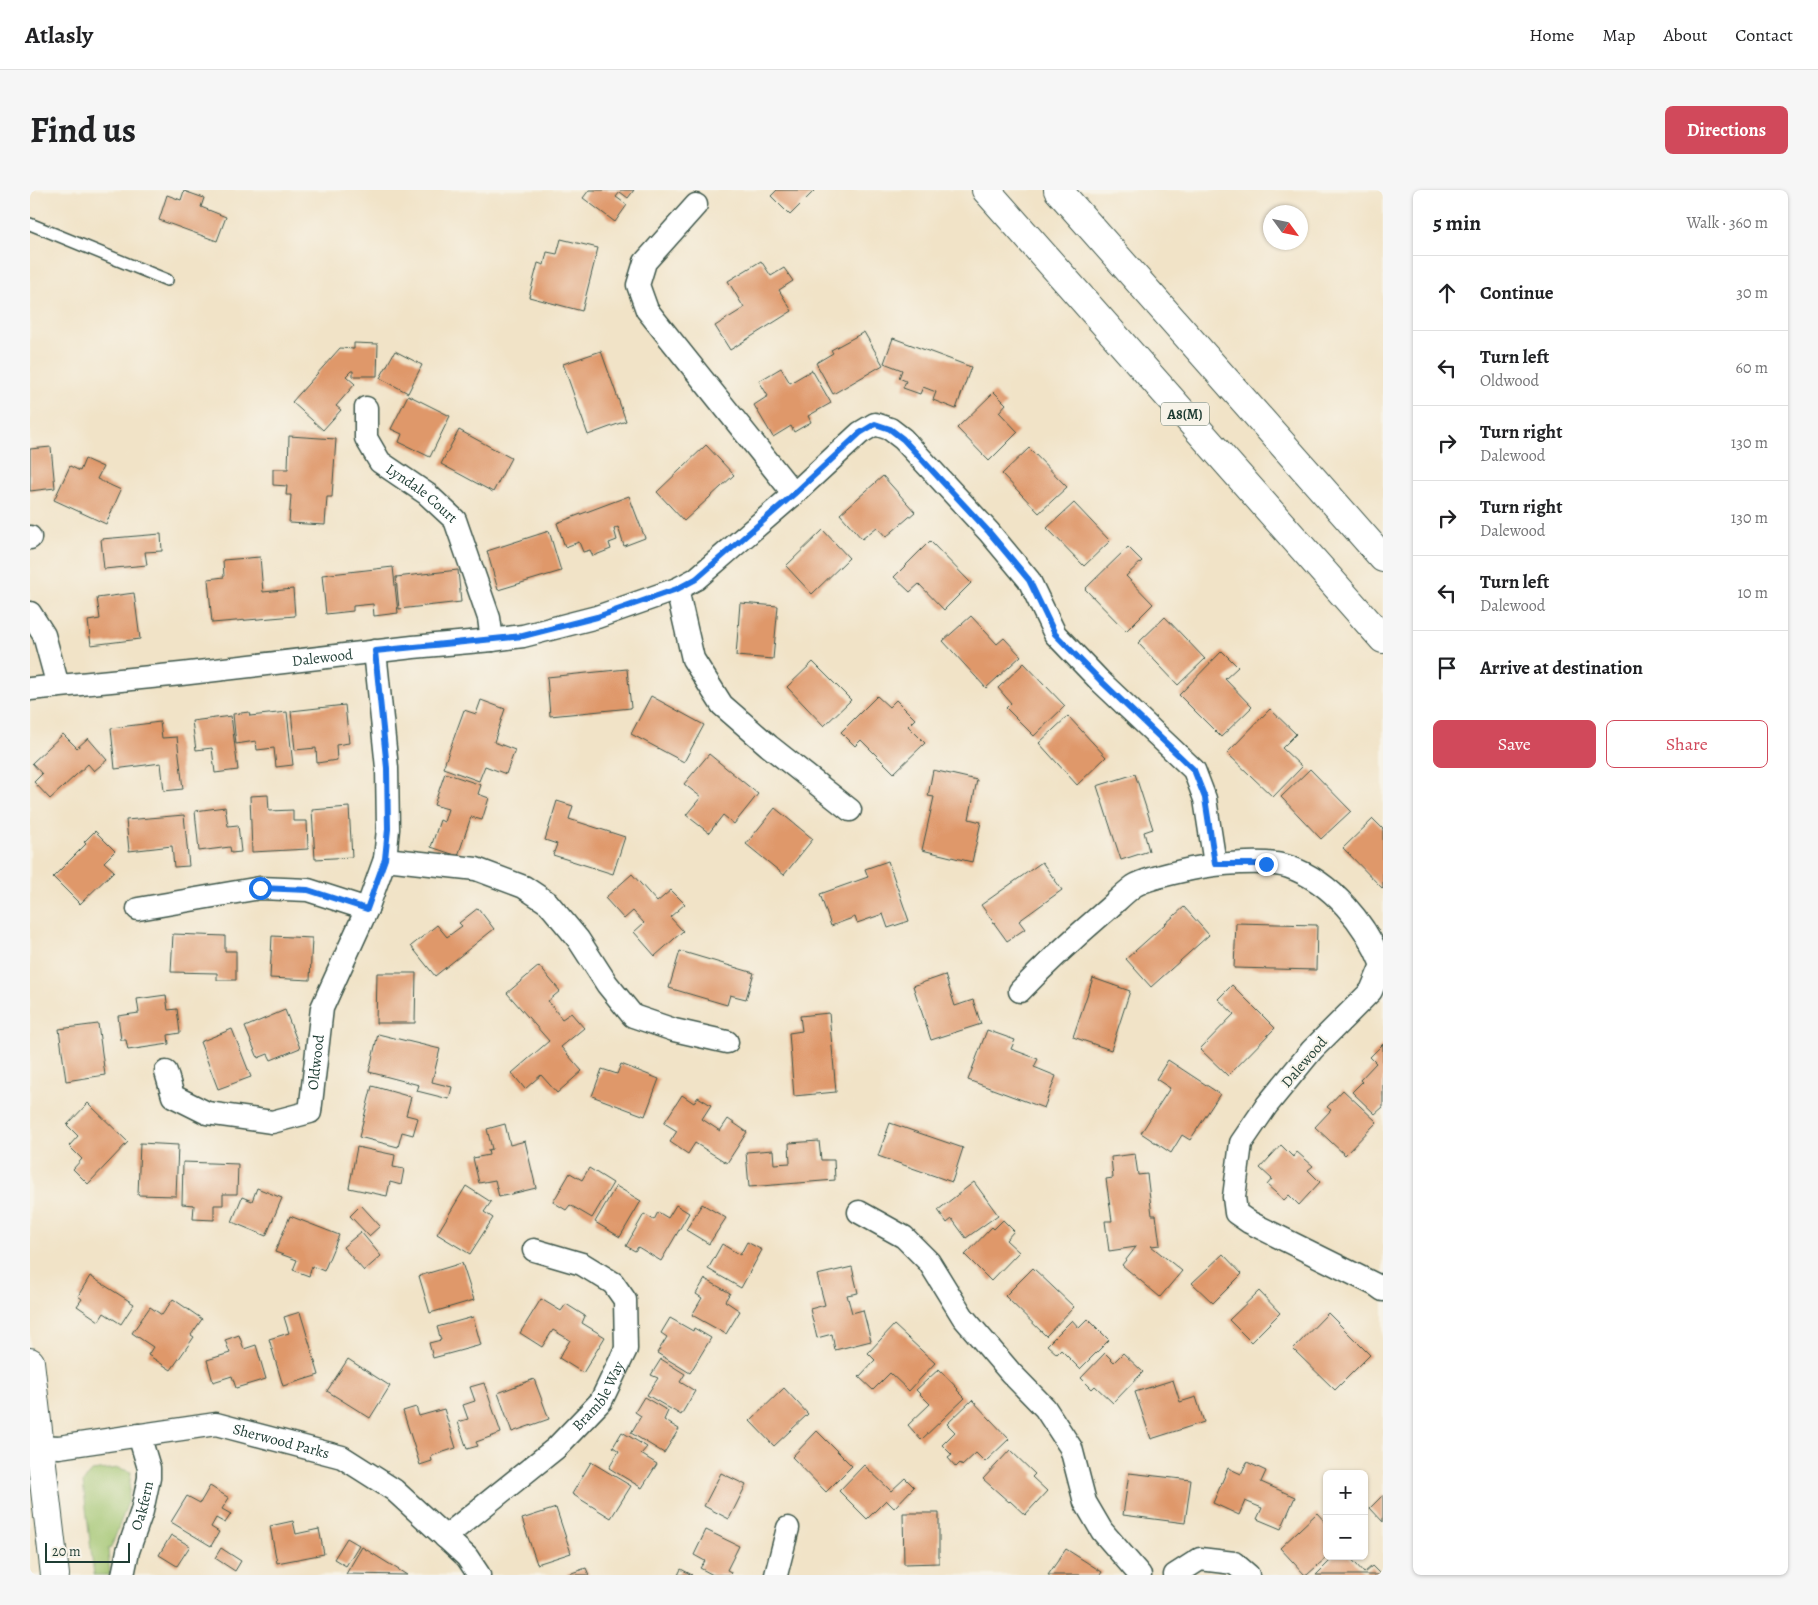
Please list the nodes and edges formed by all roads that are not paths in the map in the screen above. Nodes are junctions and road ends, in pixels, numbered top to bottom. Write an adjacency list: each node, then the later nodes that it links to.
1 (986, 190): 11 (main road, A8(M))
2 (1058, 190): 8 (main road)
3 (696, 205): 7 (street)
4 (30, 224): 5 (lane)
5 (168, 280)
6 (366, 408): 12 (street, Lyndale Court)
7 (794, 494): 9 (street, Dalewood); 18 (street, Dalewood)
8 (1383, 558)
9 (677, 589): 12 (street, Dalewood); 16 (street)
10 (30, 613): 14 (street)
11 (1383, 639)
12 (492, 640): 13 (street, Dalewood)
13 (375, 651): 14 (street, Dalewood); 17 (street, Oldwood)
14 (58, 686): 15 (street, Dalewood)
15 (30, 689)
16 (850, 810)
17 (385, 859): 20 (street, Oldwood); 23 (street)
18 (1215, 864): 21 (street, Dalewood); 22 (street, Dalewood)
19 (138, 909): 20 (street)
20 (367, 909): 24 (street, Oldwood)
21 (1020, 991)
22 (1377, 997): 27 (street, Dalewood)
23 (727, 1042)
24 (166, 1072)
25 (859, 1212): 37 (street)
26 (534, 1250): 32 (street, Bramble Way)
27 (1383, 1290)
28 (30, 1362): 30 (main road)
29 (139, 1435): 30 (street, Sherwood Parks); 32 (street, Sherwood Parks); 34 (street, Oakfern)
30 (40, 1446): 33 (main road)
31 (788, 1528): 36 (street)
32 (445, 1537): 35 (street, Sherwood Parks)
33 (55, 1575)
34 (123, 1575)
35 (478, 1575)
36 (776, 1575)
37 (1140, 1575)
38 (1175, 1575): 39 (street)
39 (1248, 1575)

